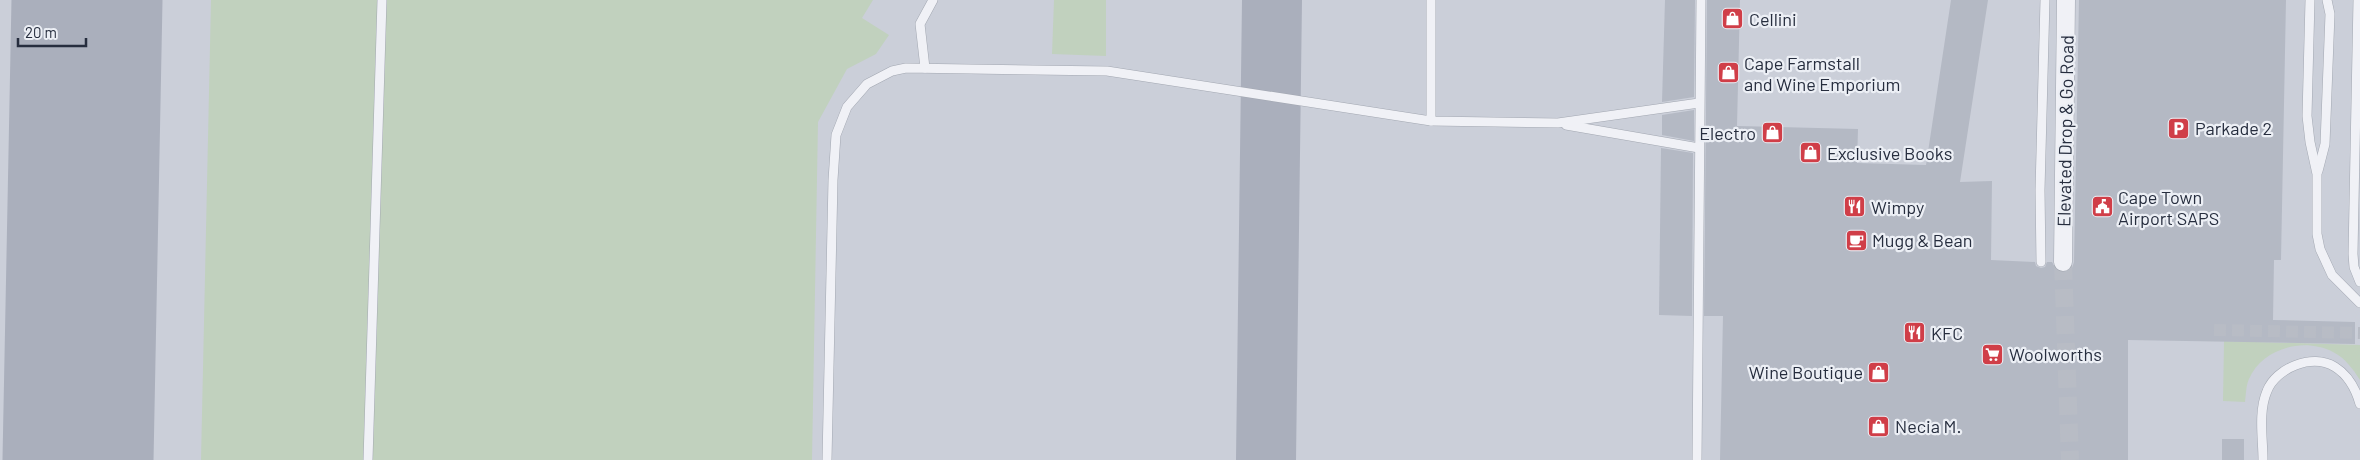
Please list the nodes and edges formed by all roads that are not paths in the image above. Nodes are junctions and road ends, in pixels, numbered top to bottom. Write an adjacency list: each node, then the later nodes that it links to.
1 (382, 0): 21 (lane)
2 (933, 0): 10 (lane)
3 (1431, 0): 12 (lane)
4 (1701, 0): 11 (lane)
5 (2044, 0): 16 (lane)
6 (2066, 0): 17 (street, Elevated Drop & Go Road)
7 (2310, 0): 15 (lane)
8 (2327, 0): 15 (lane)
9 (2358, 0): 18 (lane)
10 (925, 68): 12 (lane); 22 (lane)
11 (1700, 103): 13 (lane); 14 (lane)
12 (1431, 120): 13 (lane)
13 (1558, 123): 14 (lane)
14 (1699, 148): 23 (lane)
15 (2317, 174): 19 (lane)
16 (2042, 262)
17 (2063, 262)
18 (2360, 282)
19 (2360, 303)
20 (2360, 404): 24 (lane)
21 (368, 460)
22 (828, 460)
23 (1697, 460)
24 (2263, 460)

